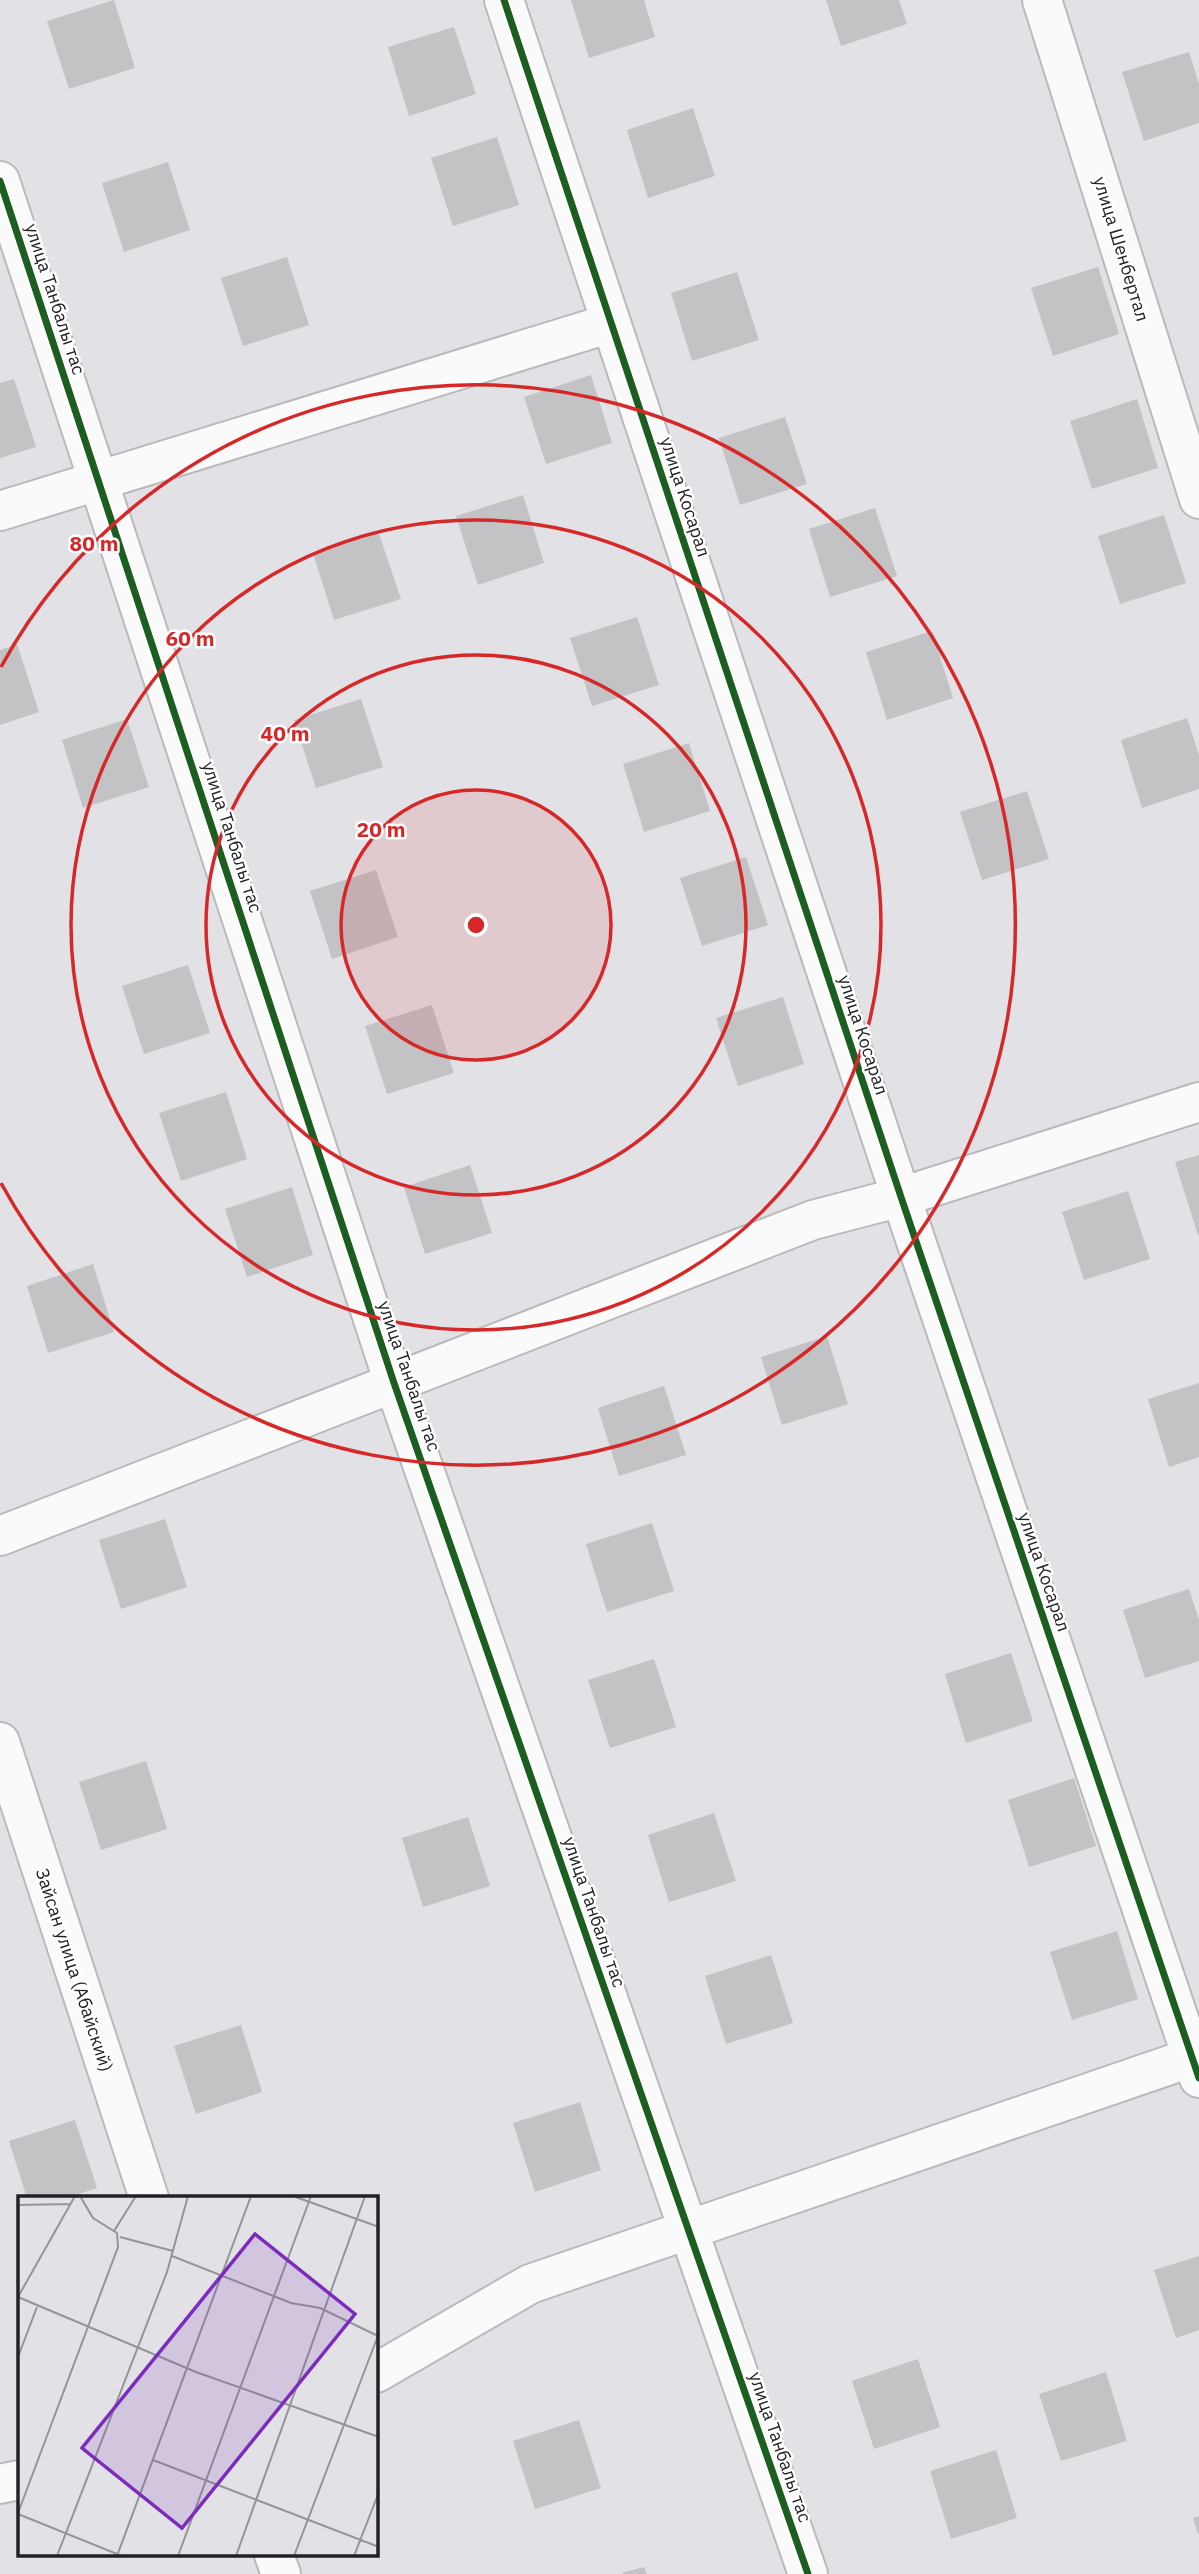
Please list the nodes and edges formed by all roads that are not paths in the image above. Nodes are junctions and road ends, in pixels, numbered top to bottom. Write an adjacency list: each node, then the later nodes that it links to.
1 (504, 0): 4 (street, улица Косарал)
2 (1042, 0): 6 (street, улица Шенбертал)
3 (0, 181): 5 (street, улица Танбалы тас)
4 (611, 323): 5 (street); 9 (street, улица Косарал)
5 (98, 480): 7 (street); 10 (street, улица Танбалы тас)
6 (1199, 499)
7 (0, 510)
8 (1199, 1102): 9 (street)
9 (901, 1197): 10 (street); 13 (street, улица Косарал)
10 (394, 1383): 11 (street); 15 (street, улица Танбалы тас)
11 (0, 1536)
12 (0, 1742): 14 (street, Зайсан улица (Абайский))
13 (1197, 2064): 15 (street)
14 (148, 2196)
15 (688, 2230): 16 (street); 21 (street, улица Танбалы тас)
16 (378, 2372)
17 (18, 2480): 18 (street)
18 (0, 2484)
19 (274, 2556): 20 (street)
20 (281, 2574)
21 (808, 2574)

